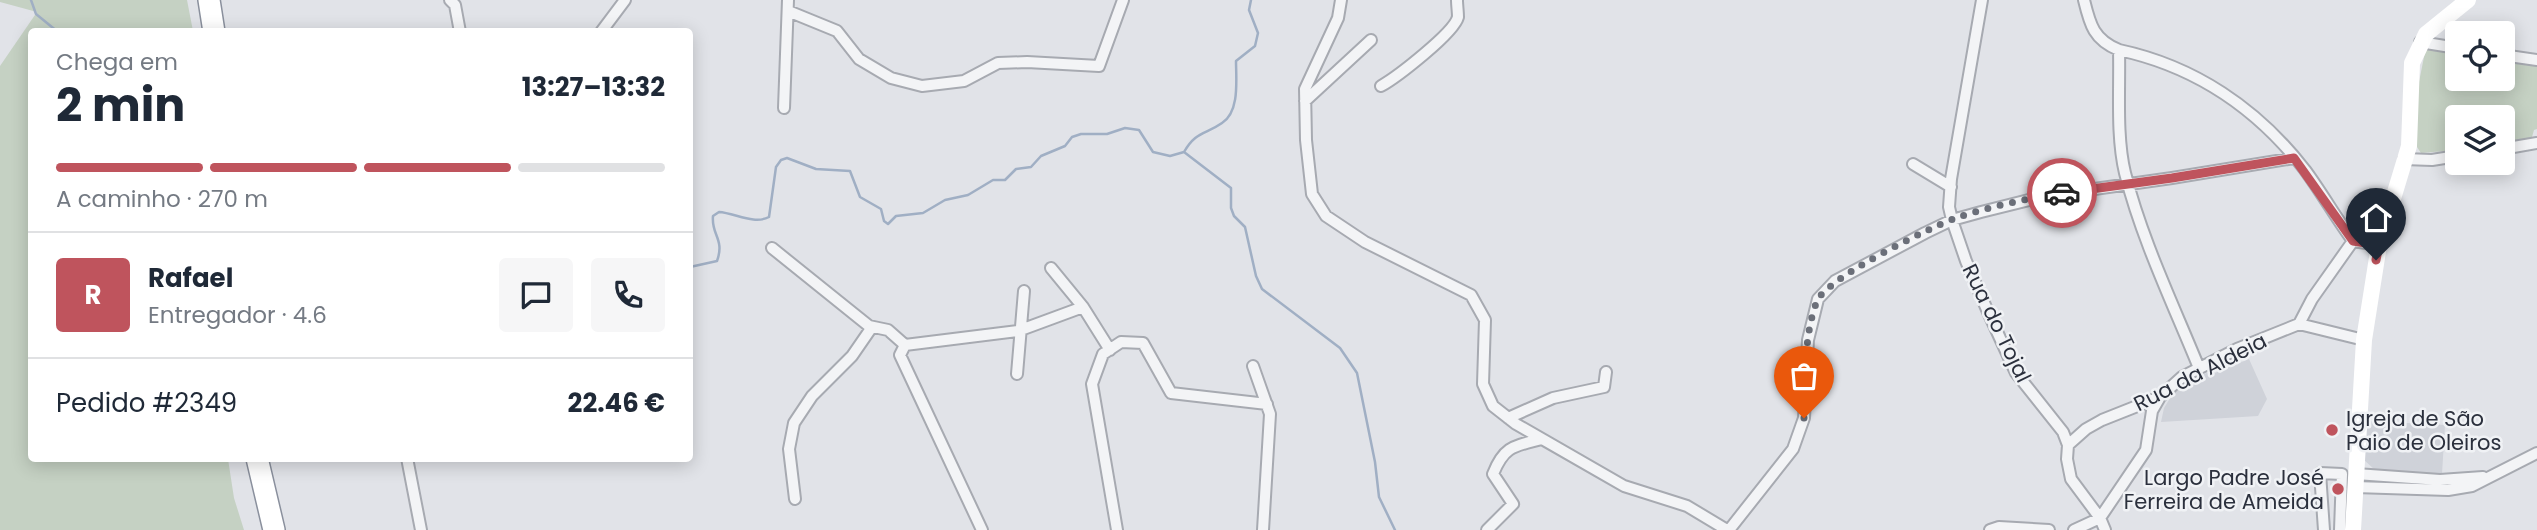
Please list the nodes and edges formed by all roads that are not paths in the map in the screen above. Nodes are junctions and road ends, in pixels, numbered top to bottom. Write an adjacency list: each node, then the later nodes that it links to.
1 (209, 0): 12 (highway)
2 (222, 0): 13 (highway)
3 (450, 0): 14 (street)
4 (625, 0): 15 (street)
5 (1123, 0): 11 (street)
6 (1341, 0): 23 (street)
7 (1457, 0): 22 (street)
8 (1982, 0): 32 (street, Rua do Tojal)
9 (2084, 0): 19 (street)
10 (2468, 0): 17 (main road)
11 (788, 6): 24 (street)
12 (214, 28)
13 (227, 28)
14 (459, 28)
15 (604, 28)
16 (1371, 40): 23 (street)
17 (2420, 43): 18 (street); 29 (main road)
18 (2445, 46)
19 (2119, 50): 27 (street); 31 (street)
20 (2515, 57): 21 (street)
21 (2537, 60)
22 (1381, 86)
23 (1305, 101): 52 (street)
24 (784, 108)
25 (2537, 143): 26 (street)
26 (2515, 147)
27 (2294, 158): 31 (street); 34 (street)
28 (2445, 158): 29 (street)
29 (2404, 159): 35 (main road)
30 (1913, 164): 32 (street)
31 (2129, 185): 33 (street); 47 (street)
32 (1951, 187): 33 (street, Rua do Tojal)
33 (1952, 220): 54 (street, Rua do Tojal); 71 (street)
34 (2353, 241): 35 (street); 40 (street)
35 (2379, 245): 43 (main road)
36 (772, 248): 41 (street)
37 (1051, 268): 39 (street)
38 (1024, 291): 42 (street)
39 (1083, 307): 42 (street); 45 (street)
40 (2298, 324): 43 (street); 47 (street, Rua da Aldeia)
41 (872, 327): 44 (street); 60 (street)
42 (1022, 330): 44 (street); 49 (street)
43 (2364, 340): 59 (main road)
44 (905, 345): 67 (street)
45 (1110, 349): 51 (street); 68 (street)
46 (1253, 366): 51 (street)
47 (2199, 369): 50 (street, Rua da Aldeia)
48 (1606, 372): 52 (street)
49 (1017, 374)
50 (2160, 397): 54 (street, Rua da Aldeia); 61 (street)
51 (1267, 404): 69 (street)
52 (1508, 418): 53 (street)
53 (1542, 439): 70 (street); 71 (street)
54 (2068, 445): 61 (street, Rua do Tojal)
55 (2537, 453): 59 (street)
56 (245, 462): 64 (highway)
57 (258, 462): 65 (highway)
58 (408, 462): 66 (street)
59 (2355, 481): 63 (main road)
60 (795, 499)
61 (2100, 518): 74 (street); 75 (street, Rua do Tojal)
62 (2324, 526): 63 (street); 63 (street)
63 (2344, 527)
64 (261, 530)
65 (274, 530)
66 (421, 530)
67 (982, 530)
68 (1117, 530)
69 (1263, 530)
70 (1487, 530)
71 (1728, 530)
72 (1990, 530): 73 (street)
73 (2049, 530)
74 (2074, 530)
75 (2105, 530)

